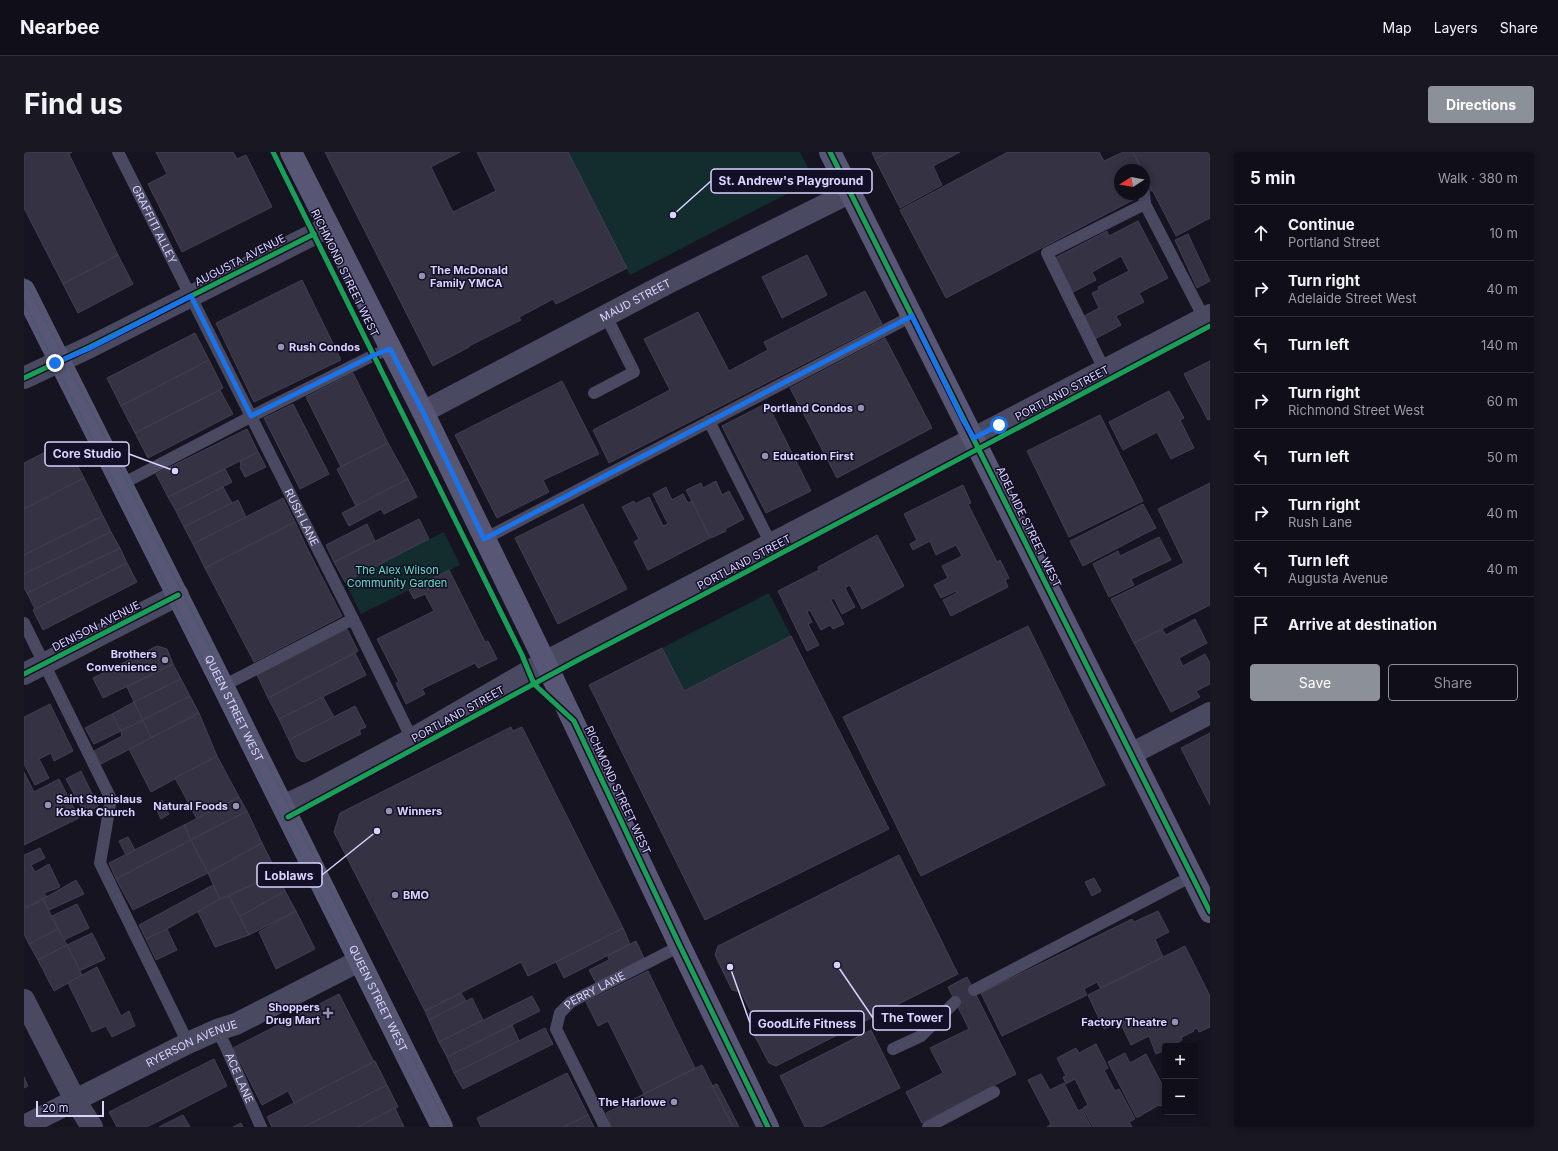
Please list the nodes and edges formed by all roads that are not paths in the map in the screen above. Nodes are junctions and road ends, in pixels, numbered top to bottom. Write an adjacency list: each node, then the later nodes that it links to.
1 (118, 152): 9 (lane, GRAFFITI ALLEY)
2 (291, 152): 7 (main road, RICHMOND STREET WEST)
3 (830, 152): 4 (main road, ADELAIDE STREET WEST)
4 (850, 192): 10 (street, MAUD STREET); 11 (main road, ADELAIDE STREET WEST)
5 (1143, 200): 15 (lane)
6 (1146, 200): 12 (lane)
7 (328, 227): 9 (street, AUGUSTA AVENUE); 13 (main road, RICHMOND STREET WEST)
8 (24, 290): 14 (main road, QUEEN STREET WEST)
9 (191, 296): 14 (street, AUGUSTA AVENUE); 19 (lane, RUSH LANE)
10 (606, 316): 17 (lane); 18 (street, MAUD STREET)
11 (912, 316): 20 (lane); 21 (main road, ADELAIDE STREET WEST)
12 (1207, 316): 15 (street, PORTLAND STREET)
13 (390, 349): 18 (main road, RICHMOND STREET WEST); 19 (lane)
14 (60, 361): 16 (street, AUGUSTA AVENUE); 22 (main road, QUEEN STREET WEST)
15 (1104, 370): 21 (street, PORTLAND STREET)
16 (24, 378)
17 (594, 393)
18 (423, 412): 23 (main road, RICHMOND STREET WEST)
19 (251, 416): 22 (lane); 26 (lane, RUSH LANE)
20 (709, 421): 23 (lane); 24 (lane)
21 (974, 438): 24 (street, PORTLAND STREET); 34 (main road, ADELAIDE STREET WEST)
22 (122, 484): 25 (main road, QUEEN STREET WEST)
23 (484, 539): 28 (main road, RICHMOND STREET WEST)
24 (771, 544): 28 (street, PORTLAND STREET)
25 (178, 595): 29 (street, DENISON AVENUE); 31 (main road, QUEEN STREET WEST)
26 (353, 619): 31 (lane); 33 (lane, RUSH LANE)
27 (24, 623): 29 (lane)
28 (545, 662): 33 (street, PORTLAND STREET); 38 (main road, RICHMOND STREET WEST)
29 (44, 664): 30 (street, DENISON AVENUE); 44 (lane)
30 (24, 674)
31 (223, 686): 35 (main road, QUEEN STREET WEST)
32 (1210, 712): 34 (street)
33 (412, 739): 35 (street, PORTLAND STREET)
34 (1131, 754): 36 (main road, ADELAIDE STREET WEST)
35 (283, 806): 39 (main road, QUEEN STREET WEST)
36 (1192, 876): 37 (main road, ADELAIDE STREET WEST); 40 (lane)
37 (1210, 912)
38 (680, 946): 52 (lane, PERRY LANE); 53 (main road, RICHMOND STREET WEST)
39 (359, 961): 43 (street, RYERSON AVENUE); 51 (main road, QUEEN STREET WEST)
40 (974, 990)
41 (24, 1000): 47 (street)
42 (955, 1002): 45 (lane)
43 (217, 1030): 44 (street, RYERSON AVENUE); 50 (lane, ACE LANE)
44 (188, 1043): 47 (street, RYERSON AVENUE)
45 (893, 1049)
46 (994, 1092): 54 (lane)
47 (75, 1100): 48 (street, RYERSON AVENUE); 49 (street)
48 (24, 1126)
49 (92, 1127)
50 (260, 1127)
51 (442, 1127)
52 (605, 1127)
53 (768, 1127)
54 (928, 1127)

